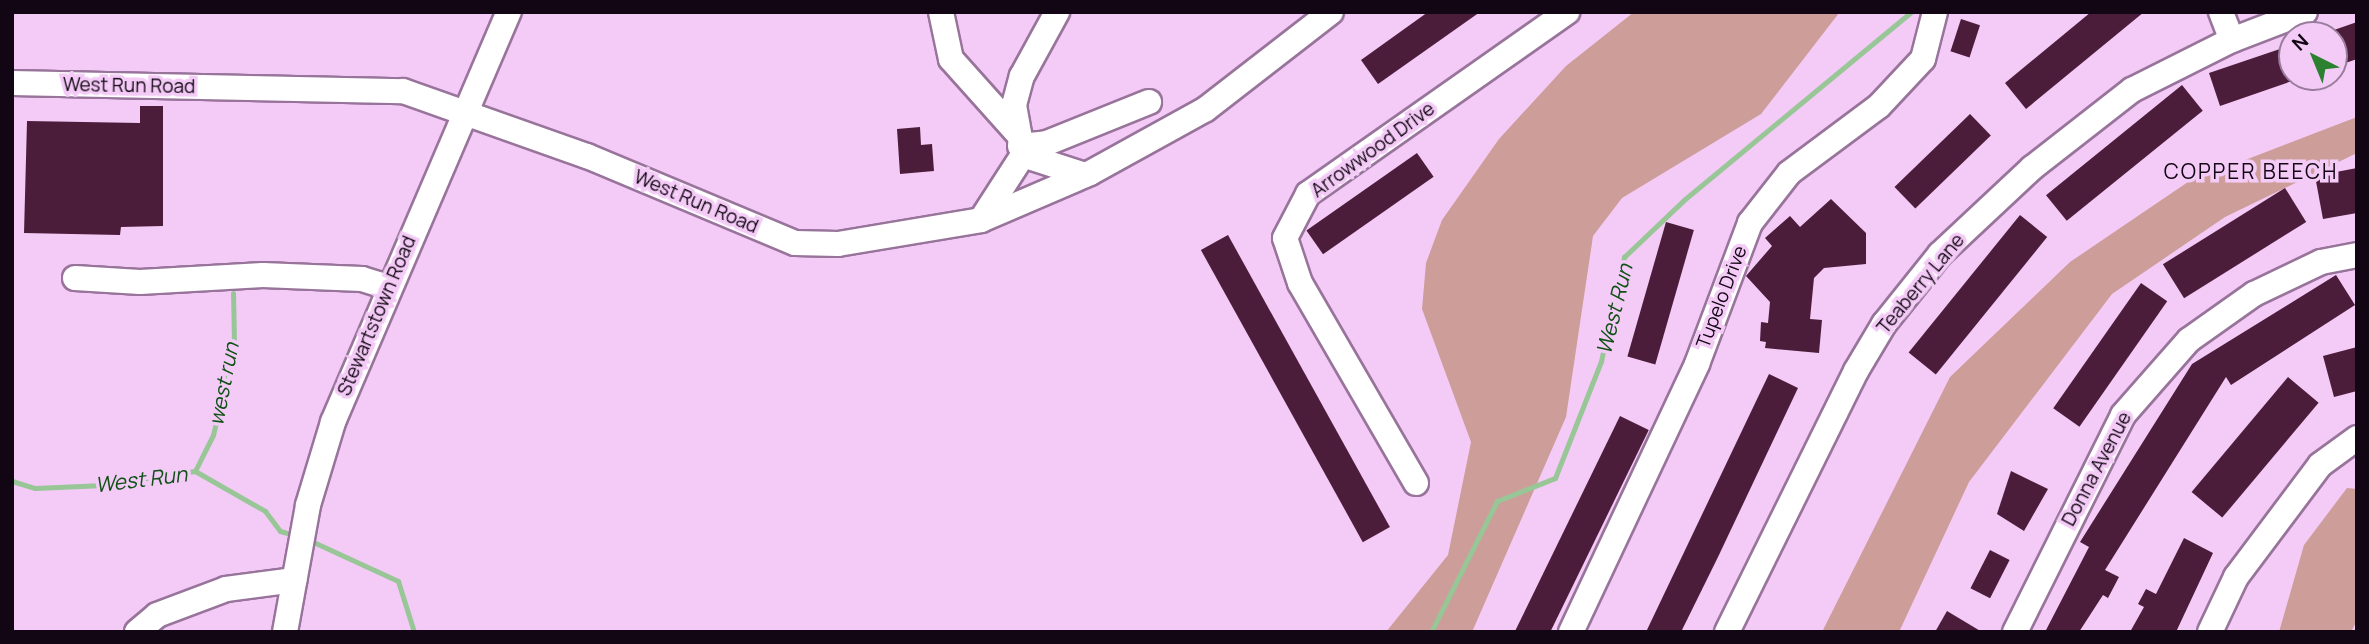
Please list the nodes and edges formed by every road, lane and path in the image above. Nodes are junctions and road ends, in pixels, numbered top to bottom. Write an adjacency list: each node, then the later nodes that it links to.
1 (509, 12): 12 (street, Stewartstown Road)
2 (941, 12): 13 (street)
3 (1057, 12): 13 (street)
4 (1331, 12): 14 (street, West Run Road)
5 (1567, 12): 20 (street, Arrowwood Drive)
6 (1935, 12): 24 (street, Tupelo Drive)
7 (2221, 12): 9 (street)
8 (2305, 12): 9 (street, Teaberry Lane)
9 (2232, 40): 25 (street, Teaberry Lane)
10 (16, 89): 12 (street, West Run Road)
11 (1149, 102): 13 (street)
12 (467, 111): 15 (street, West Run Road); 18 (street, Stewartstown Road)
13 (1020, 145): 14 (street); 15 (street)
14 (1085, 175): 15 (street, West Run Road)
15 (981, 220)
16 (2357, 255): 26 (street, Donna Avenue)
17 (75, 278): 18 (street)
18 (389, 287): 21 (street, Stewartstown Road)
19 (2357, 438): 27 (street)
20 (1416, 483)
21 (296, 573): 22 (street); 23 (street, Stewartstown Road)
22 (136, 632)
23 (285, 632)
24 (1571, 632)
25 (1727, 632)
26 (2015, 632)
27 (2210, 632)

